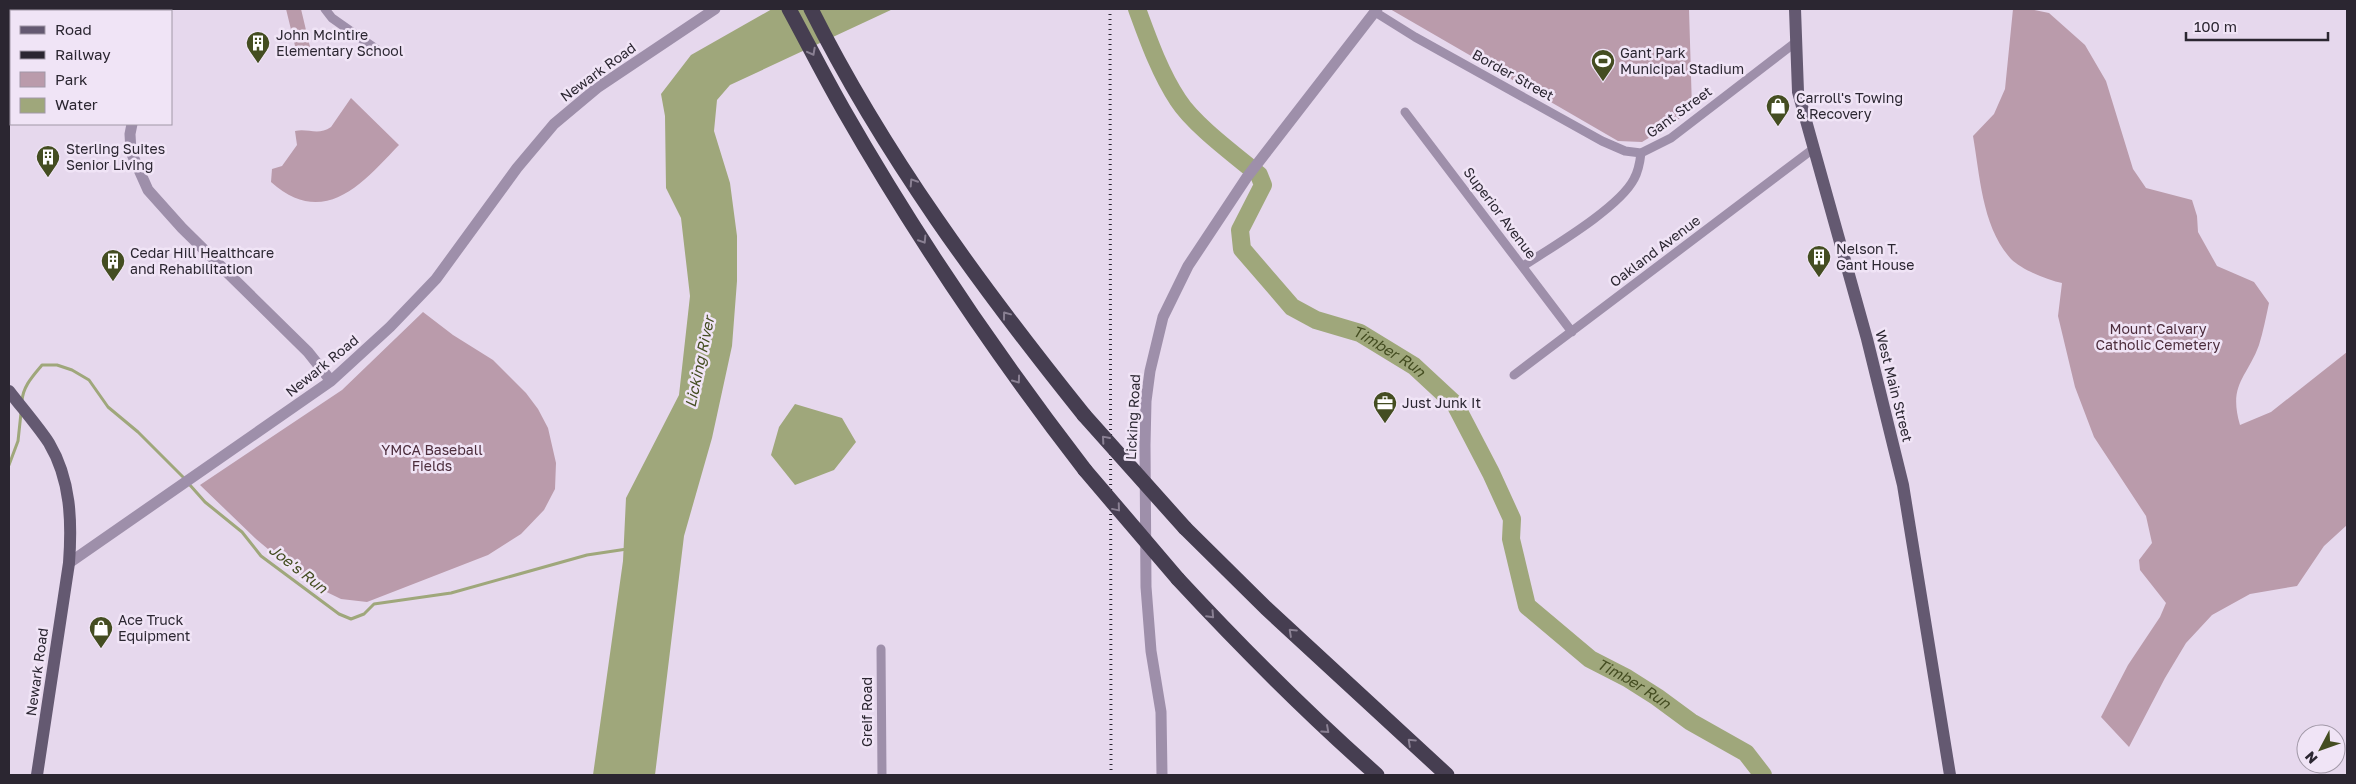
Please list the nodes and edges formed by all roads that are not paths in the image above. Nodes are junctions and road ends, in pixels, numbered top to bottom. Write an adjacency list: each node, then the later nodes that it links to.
1 (325, 9): 8 (street)
2 (715, 9): 16 (street, Newark Road)
3 (789, 9): 23 (highway, one-way to 23, bridge)
4 (811, 9): 24 (highway, one-way to 4, bridge)
5 (1795, 9): 7 (main road, West Main Street)
6 (1376, 10): 12 (street, Border Street); 22 (street, Licking Road)
7 (1796, 42): 11 (main road, West Main Street); 12 (street, Gant Street)
8 (379, 51)
9 (1405, 112): 13 (street, Superior Avenue)
10 (132, 125): 16 (street)
11 (1813, 149): 14 (street, Oakland Avenue); 25 (main road, West Main Street)
12 (1641, 152): 13 (street, Gant Street)
13 (1523, 266): 14 (street, Superior Avenue)
14 (1572, 332): 15 (street, Oakland Avenue)
15 (1514, 375)
16 (331, 381): 18 (street, Newark Road)
17 (9, 391): 18 (main road)
18 (68, 563): 20 (main road, Newark Road)
19 (881, 649): 21 (street, Greif Road)
20 (37, 775)
21 (882, 775)
22 (1162, 775)
23 (1377, 775)
24 (1447, 775)
25 (1950, 775)

